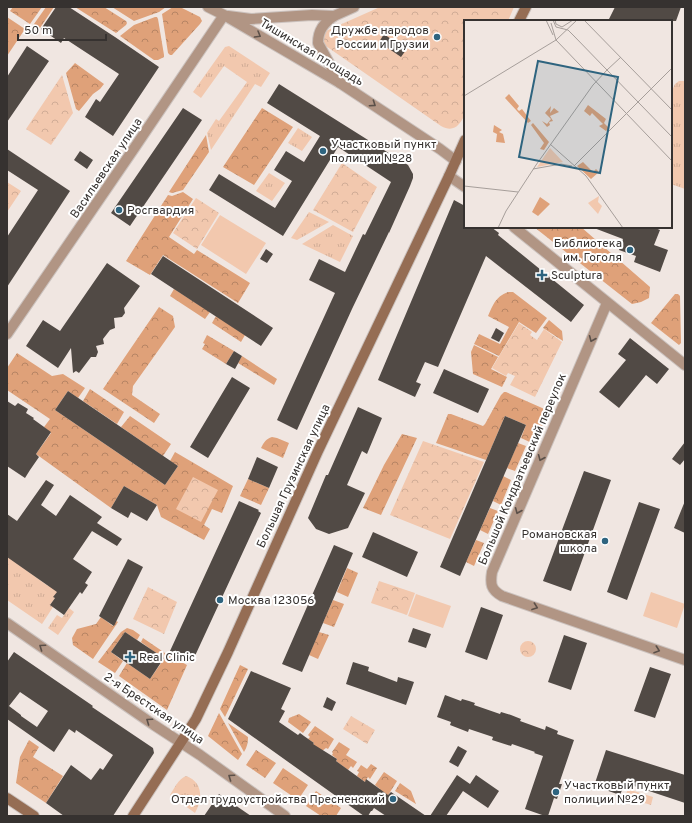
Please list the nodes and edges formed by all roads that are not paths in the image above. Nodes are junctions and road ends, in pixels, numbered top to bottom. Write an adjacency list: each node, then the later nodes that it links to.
1 (208, 7): 4 (street)
2 (354, 7): 5 (street, Тишинская площадь)
3 (526, 7): 6 (main road)
4 (224, 15): 5 (street, Тишинская площадь); 7 (street, Тишинская площадь, one-way to 7); 14 (street, Васильевская улица)
5 (334, 16): 7 (street)
6 (520, 20)
7 (340, 83): 9 (street, Тишинская площадь, one-way to 9)
8 (464, 142): 9 (main road, Большая Грузинская улица)
9 (456, 161): 10 (main road, Большая Грузинская улица)
10 (449, 176): 11 (street); 18 (main road, Большая Грузинская улица)
11 (464, 186)
12 (515, 228): 13 (street)
13 (607, 303): 15 (street); 17 (street, Большой Кондратьевский переулок, one-way to 17)
14 (7, 334)
15 (685, 365)
16 (7, 623): 18 (street, 2-я Брестская улица, one-way to 16)
17 (685, 660)
18 (181, 743): 21 (main road, Большая Грузинская улица); 22 (street, 2-я Брестская улица, one-way to 18)
19 (7, 798): 20 (main road)
20 (34, 816)
21 (133, 816)
22 (285, 816)

